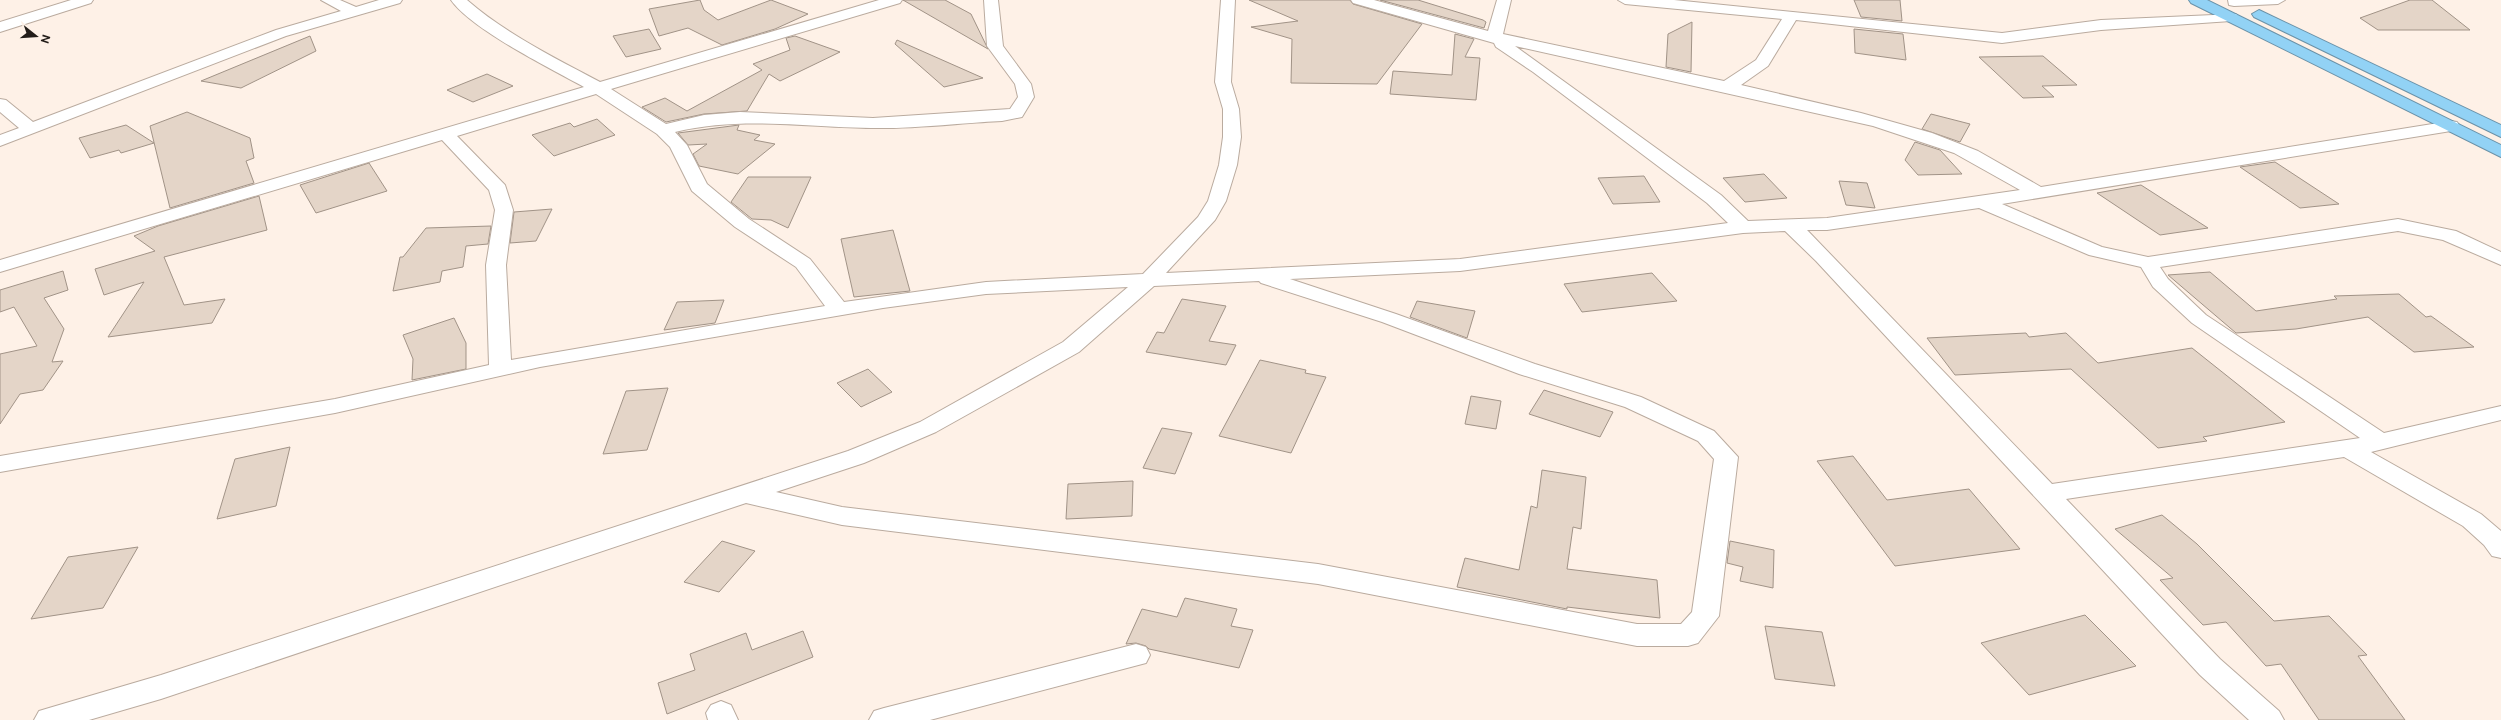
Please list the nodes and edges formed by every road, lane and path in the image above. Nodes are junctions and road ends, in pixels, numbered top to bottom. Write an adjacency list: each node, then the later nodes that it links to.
1 (86, 0): 16 (street)
2 (328, 0): 14 (street)
3 (395, 0): 14 (street)
4 (458, 0): 19 (street)
5 (895, 0): 19 (street)
6 (991, 0): 23 (street)
7 (1228, 0): 36 (street)
8 (1358, 0): 17 (street)
9 (1504, 0): 17 (street)
10 (1625, 0): 15 (street)
11 (2196, 0): 13 (highway)
12 (2278, 0): 13 (street)
13 (2231, 6): 15 (street); 21 (highway); 24 (highway)
14 (353, 11): 22 (street)
15 (1792, 15): 18 (street)
16 (0, 27)
17 (1494, 38): 18 (street); 31 (street)
18 (1726, 87): 28 (street)
19 (598, 88): 23 (street); 25 (street)
20 (0, 104): 22 (street)
21 (2451, 126): 27 (highway); 28 (street)
22 (30, 128): 26 (street)
23 (663, 130): 37 (street)
24 (2501, 132)
25 (445, 133): 34 (street); 38 (street)
26 (0, 141)
27 (2501, 152)
28 (2037, 192): 29 (street)
29 (1982, 202): 30 (street); 33 (street)
30 (1790, 225): 31 (street); 43 (street)
31 (1743, 227): 35 (street)
32 (2501, 259): 33 (street)
33 (2148, 263): 40 (street)
34 (0, 266)
35 (1255, 275): 36 (street); 44 (street)
36 (1149, 280): 37 (street); 44 (street)
37 (839, 310): 38 (street)
38 (500, 369): 42 (street)
39 (2501, 413): 40 (street)
40 (2380, 441): 41 (street)
41 (2348, 448): 43 (street); 45 (street)
42 (0, 464)
43 (2046, 493): 49 (street)
44 (746, 494): 47 (street)
45 (2501, 549)
46 (1136, 655): 48 (street)
47 (49, 720)
48 (884, 720)
49 (2269, 720)

